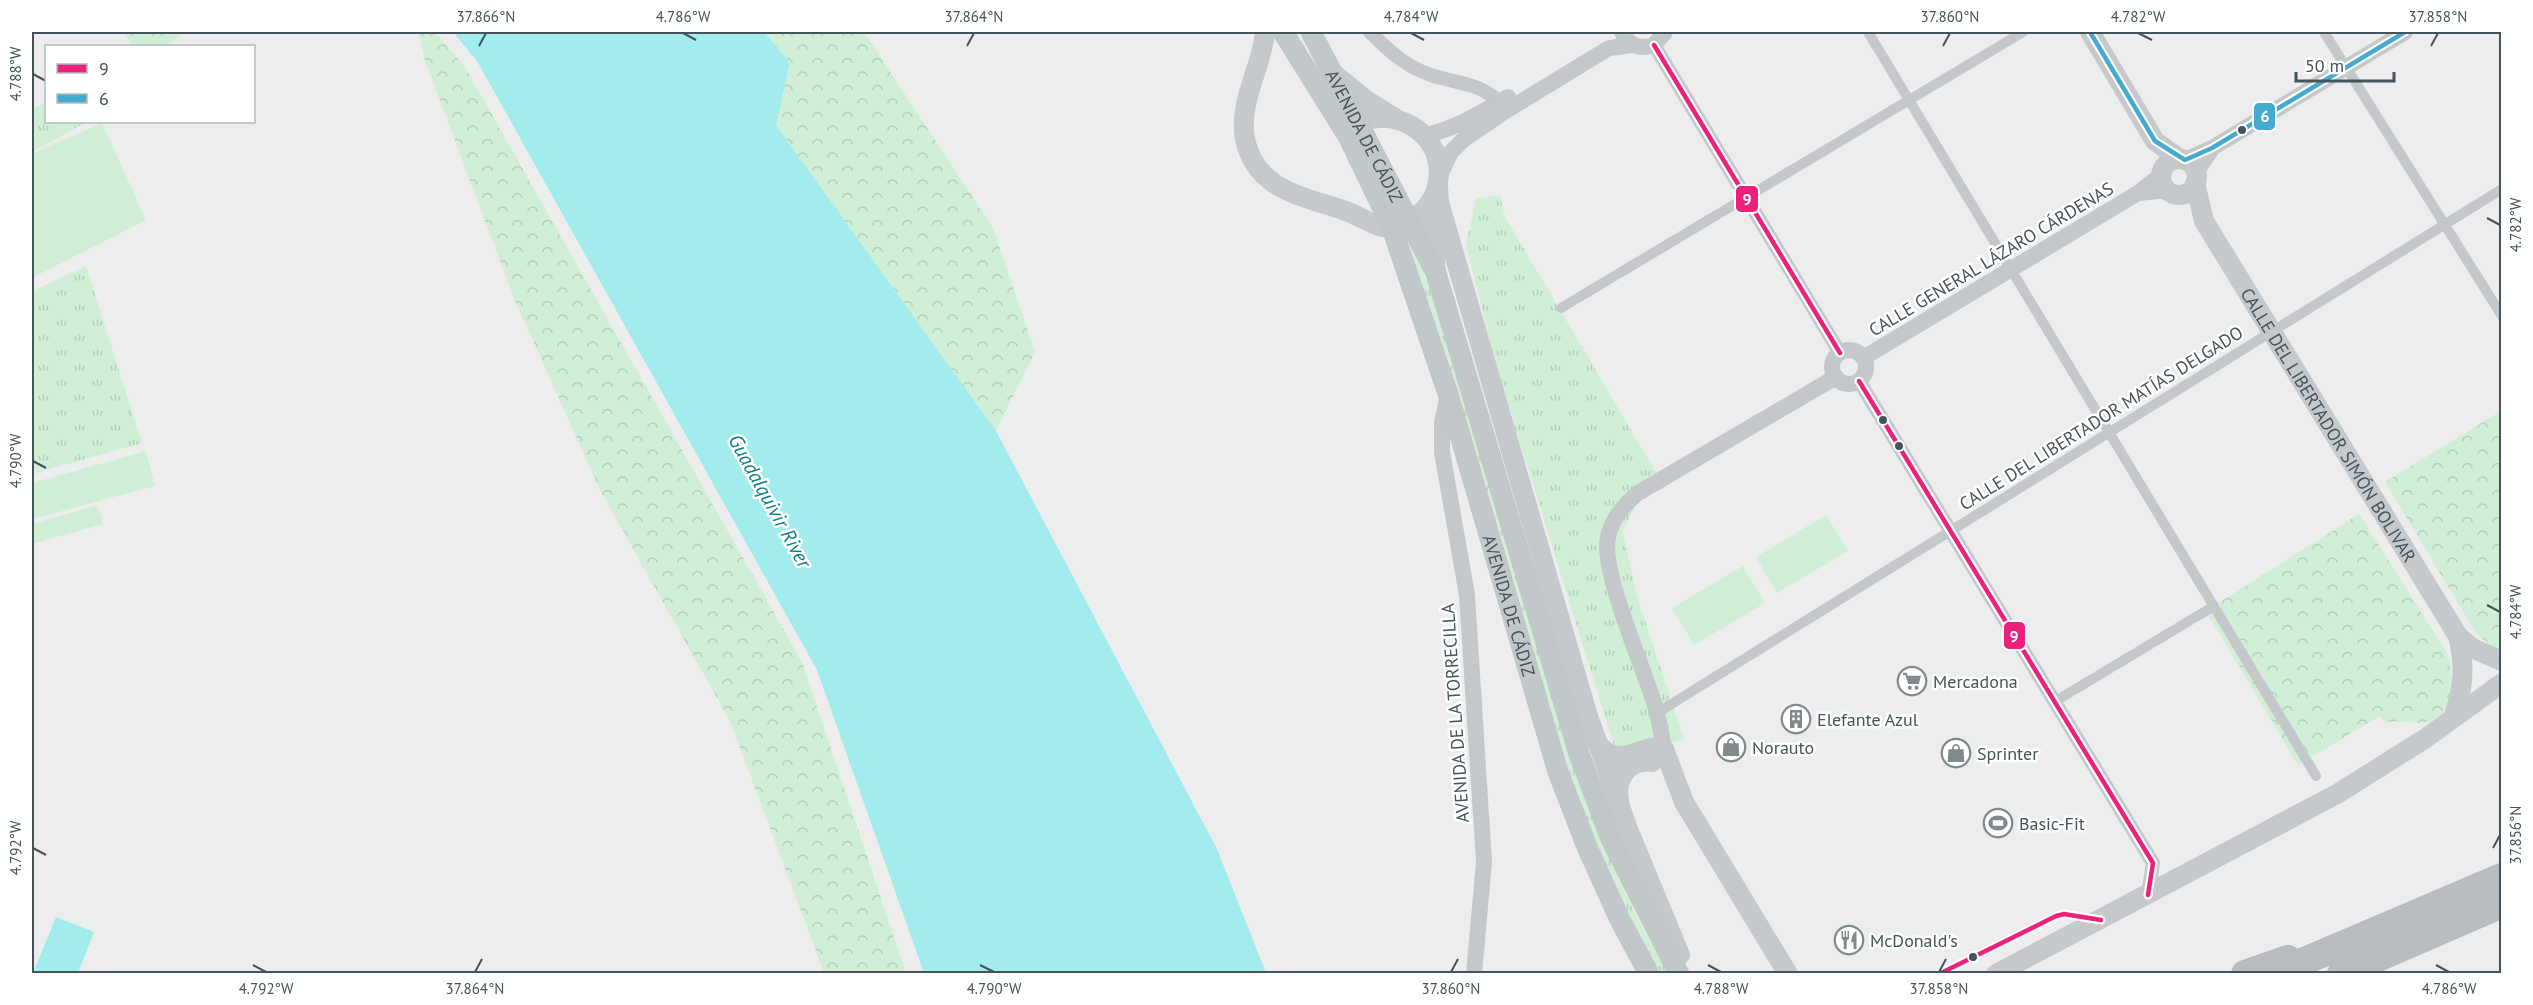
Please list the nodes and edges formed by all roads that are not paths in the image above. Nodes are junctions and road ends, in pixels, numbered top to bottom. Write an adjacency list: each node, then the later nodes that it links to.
1 (1264, 32): 31 (main road, AVENIDA DE CÁDIZ)
2 (1283, 32): 20 (main road, AVENIDA DE CÁDIZ)
3 (1311, 32): 16 (main road, AVENIDA DE CÁDIZ)
4 (1370, 32): 18 (street)
5 (1617, 32): 18 (street)
6 (1622, 32): 13 (street)
7 (1665, 32): 14 (street)
8 (1868, 32): 17 (street)
9 (2024, 32): 17 (street)
10 (2090, 32): 22 (main road)
11 (2324, 32): 15 (street)
12 (2405, 32): 15 (street)
13 (1634, 45): 14 (street); 24 (street)
14 (1654, 45): 27 (street)
15 (2348, 67): 23 (street); 30 (street)
16 (1334, 74): 19 (main road); 20 (main road, AVENIDA DE CÁDIZ)
17 (1911, 100): 27 (street); 32 (street)
18 (1499, 102): 21 (street)
19 (1398, 119): 20 (main road); 21 (main road)
20 (1355, 131): 31 (main road, AVENIDA DE CÁDIZ)
21 (1425, 135): 24 (main road, AVENIDA DE CÁDIZ)
22 (2158, 144): 23 (main road); 25 (main road)
23 (2189, 168): 25 (main road); 25 (main road); 29 (main road, CALLE DEL LIBERTADOR SIMÓN BOLIVAR)
24 (1439, 181): 28 (main road); 44 (main road, AVENIDA DE CÁDIZ)
25 (2167, 182): 29 (main road, CALLE DEL LIBERTADOR SIMÓN BOLIVAR); 32 (street, CALLE GENERAL LÁZARO CÁRDENAS)
26 (2502, 189): 30 (street, CALLE DEL LIBERTADOR MATÍAS DELGADO)
27 (1747, 196): 34 (street); 37 (street)
28 (1429, 205): 31 (main road); 33 (main road, AVENIDA DE CÁDIZ)
29 (2201, 214): 36 (main road, CALLE DEL LIBERTADOR SIMÓN BOLIVAR)
30 (2446, 223): 35 (street); 36 (street, CALLE DEL LIBERTADOR MATÍAS DELGADO)
31 (1402, 224): 33 (main road, AVENIDA DE CÁDIZ); 41 (main road, AVENIDA DE CÁDIZ)
32 (2012, 270): 38 (street, CALLE GENERAL LÁZARO CÁRDENAS); 42 (street)
33 (1436, 273): 43 (main road, AVENIDA DE CÁDIZ)
34 (1561, 309)
35 (2502, 316)
36 (2272, 331): 42 (street, CALLE DEL LIBERTADOR MATÍAS DELGADO); 47 (main road, CALLE DEL LIBERTADOR SIMÓN BOLIVAR)
37 (1840, 353): 38 (street); 39 (street)
38 (1863, 358): 40 (street)
39 (1836, 376): 40 (street); 51 (street)
40 (1859, 381): 45 (street)
41 (1448, 394): 62 (street, AVENIDA DE LA TORRECILLA); 63 (main road, AVENIDA DE CÁDIZ)
42 (2110, 432): 45 (street, CALLE DEL LIBERTADOR MATÍAS DELGADO); 46 (street)
43 (1488, 445): 44 (main road, AVENIDA DE CÁDIZ); 64 (main road, AVENIDA DE CÁDIZ)
44 (1530, 517): 53 (main road, AVENIDA DE CÁDIZ)
45 (1950, 531): 50 (street); 51 (street, CALLE DEL LIBERTADOR MATÍAS DELGADO)
46 (2214, 606): 50 (street); 55 (street)
47 (2458, 636): 48 (main road, CALLE DEL LIBERTADOR SIMÓN BOLIVAR); 52 (main road, CALLE DEL LIBERTADOR SIMÓN BOLIVAR)
48 (2502, 661)
49 (2502, 683): 52 (main road)
50 (2054, 702): 58 (street)
51 (1655, 707): 54 (street)
52 (2453, 718): 58 (main road)
53 (1596, 742): 54 (main road); 56 (main road, AVENIDA DE CÁDIZ)
54 (1655, 753): 56 (main road); 66 (main road)
55 (2316, 776)
56 (1620, 809): 65 (main road, AVENIDA DE CÁDIZ)
57 (2502, 877): 60 (highway)
58 (2148, 895): 67 (main road)
59 (2502, 904): 61 (highway)
60 (2356, 937): 68 (highway); 69 (highway)
61 (2356, 969): 70 (highway)
62 (1474, 974)
63 (1649, 974)
64 (1679, 974)
65 (1688, 974)
66 (1788, 974)
67 (1996, 974)
68 (2245, 974)
69 (2274, 974)
70 (2341, 974)

